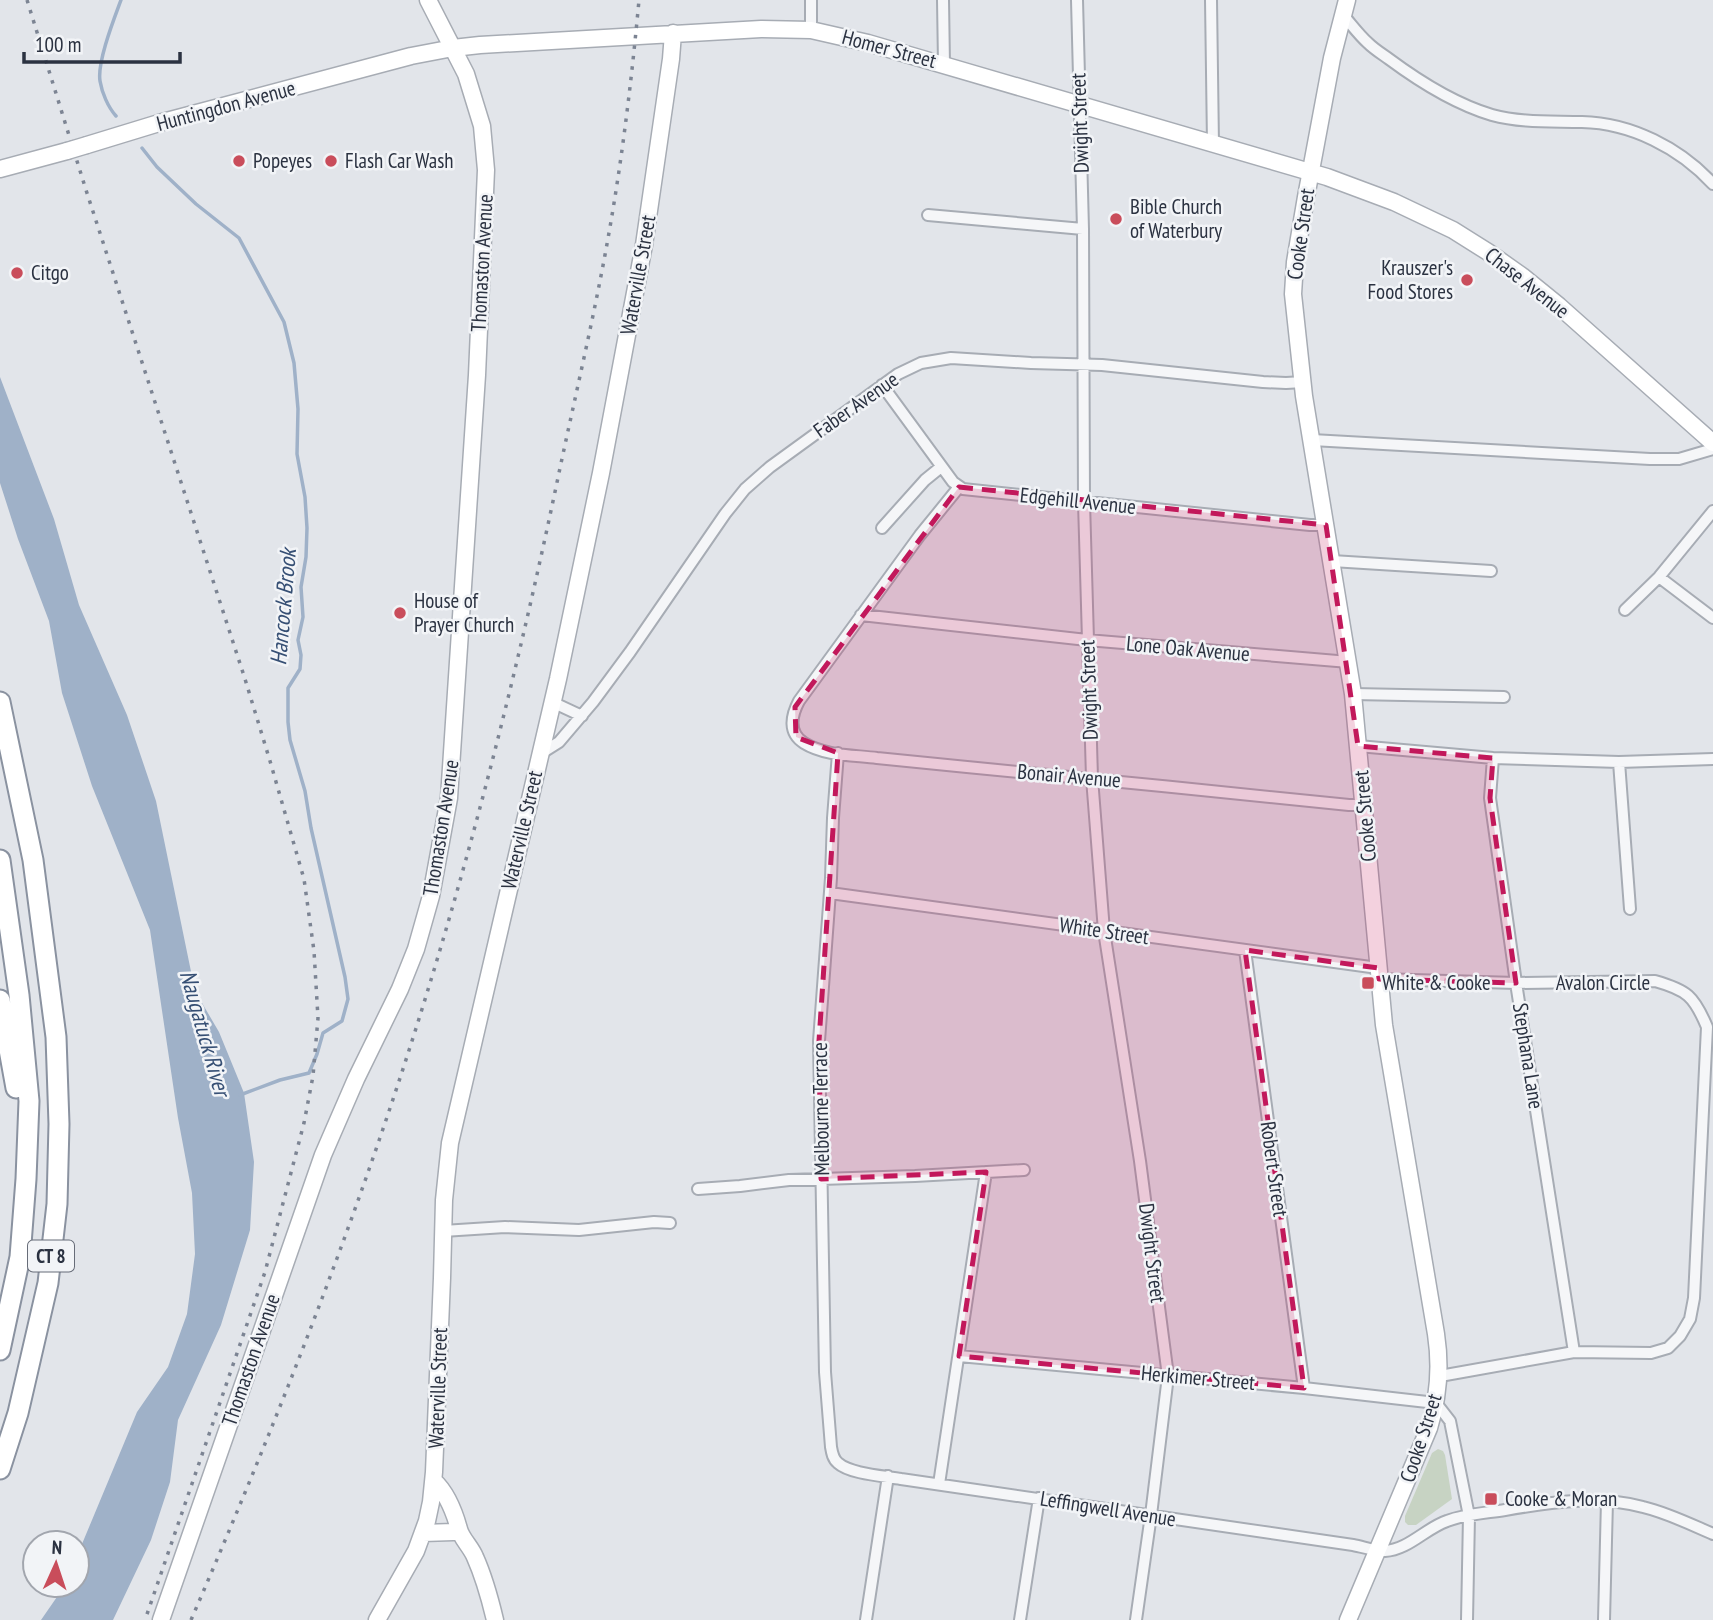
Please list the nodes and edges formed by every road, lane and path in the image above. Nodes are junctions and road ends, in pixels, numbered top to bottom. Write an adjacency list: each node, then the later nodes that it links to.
1 (428, 0): 9 (main road, Thomaston Avenue)
2 (811, 0): 7 (street)
3 (943, 0): 10 (street)
4 (1077, 0): 11 (street, Dwight Street)
5 (1211, 0): 12 (street)
6 (1345, 8): 14 (main road, Cooke Street); 15 (street)
7 (811, 30): 8 (main road, Homer Street); 10 (main road, Homer Street)
8 (673, 33): 9 (main road, Homer Street); 41 (main road, Waterville Street)
9 (453, 48): 13 (main road, Huntingdon Avenue, bridge); 87 (main road, Thomaston Avenue)
10 (944, 64): 11 (main road, Homer Street)
11 (1079, 103): 12 (main road, Homer Street); 17 (street, Dwight Street)
12 (1213, 144): 14 (main road, Homer Street)
13 (0, 169)
14 (1310, 172): 19 (main road, Cooke Street); 22 (main road, Chase Avenue)
15 (1713, 184)
16 (928, 215): 17 (street)
17 (1083, 229): 18 (street, Dwight Street)
18 (1084, 364): 19 (street, Faber Avenue); 20 (street, Faber Avenue); 26 (street, Dwight Street)
19 (1303, 382): 21 (main road, Cooke Street)
20 (882, 385): 24 (street); 42 (street, Faber Avenue)
21 (1312, 440): 23 (street); 28 (main road, Cooke Street)
22 (1713, 443)
23 (1713, 449)
24 (941, 467): 25 (street); 29 (street)
25 (959, 487): 26 (street, Edgehill Avenue); 34 (street)
26 (1084, 502): 28 (street, Edgehill Avenue); 36 (street, Dwight Street)
27 (1713, 511): 32 (street)
28 (1326, 525): 30 (main road, Cooke Street)
29 (882, 528)
30 (1332, 561): 31 (street); 37 (main road, Cooke Street)
31 (1491, 571)
32 (1659, 577): 33 (street); 35 (street)
33 (1625, 610)
34 (861, 615): 36 (street, Lone Oak Avenue); 45 (street, Bonair Avenue)
35 (1713, 618)
36 (1087, 640): 37 (street, Lone Oak Avenue); 51 (street, Dwight Street)
37 (1349, 662): 38 (main road, Cooke Street)
38 (1353, 694): 39 (street); 44 (main road, Cooke Street)
39 (1504, 697)
40 (0, 702): 50 (highway)
41 (552, 702): 42 (street); 46 (main road, Waterville Street)
42 (582, 716): 46 (street, Faber Avenue)
43 (0, 722): 50 (highway, CT 8)
44 (1359, 746): 47 (street); 52 (main road, Cooke Street)
45 (838, 753): 51 (street, Bonair Avenue); 54 (street, Melbourne Terrace)
46 (540, 754): 66 (main road, Waterville Street)
47 (1493, 758): 49 (street); 59 (street, Stephana Lane)
48 (1713, 759): 49 (street)
49 (1619, 762): 55 (street)
50 (14, 769): 75 (highway, CT 8)
51 (1092, 778): 52 (street, Bonair Avenue); 56 (street, Dwight Street)
52 (1364, 805): 58 (main road, Cooke Street)
53 (0, 860): 67 (highway, CT 8)
54 (830, 893): 56 (street, White Street); 63 (street, Melbourne Terrace)
55 (1629, 909)
56 (1104, 932): 57 (street, White Street); 70 (street, Dwight Street)
57 (1245, 950): 58 (street, White Street); 72 (street, Robert Street)
58 (1378, 973): 59 (street, Avalon Circle); 71 (main road, Cooke Street)
59 (1516, 983): 68 (street, Stephana Lane); 68 (street, Avalon Circle)
60 (0, 1000): 67 (highway)
61 (1024, 1170): 62 (street)
62 (986, 1172): 63 (street); 69 (street)
63 (821, 1179): 64 (street); 74 (street, Melbourne Terrace)
64 (698, 1188)
65 (670, 1223): 66 (street)
66 (443, 1231): 77 (main road, Waterville Street)
67 (0, 1349)
68 (1574, 1352): 71 (street, Avalon Circle)
69 (958, 1356): 70 (street, Herkimer Street); 78 (street)
70 (1168, 1376): 72 (street, Herkimer Street); 81 (street, Dwight Street)
71 (1440, 1376): 73 (main road, Cooke Street)
72 (1304, 1388): 73 (street, Herkimer Street)
73 (1436, 1403): 82 (street); 86 (main road, Cooke Street)
74 (838, 1464): 76 (street, Leffingwell Avenue)
75 (0, 1469)
76 (888, 1476): 78 (street, Leffingwell Avenue); 90 (street)
77 (433, 1481): 83 (main road); 84 (main road, Waterville Street)
78 (939, 1484): 79 (street, Leffingwell Avenue)
79 (1039, 1498): 81 (street, Leffingwell Avenue); 91 (street)
80 (1607, 1501): 82 (street); 85 (street); 95 (street)
81 (1151, 1515): 86 (street, Leffingwell Avenue); 92 (street, Dwight Street)
82 (1469, 1516): 86 (street); 94 (street)
83 (459, 1531): 84 (main road); 89 (main road)
84 (423, 1533): 88 (main road, Waterville Street)
85 (1713, 1534)
86 (1378, 1550): 93 (main road, Cooke Street)
87 (161, 1620)
88 (377, 1620)
89 (495, 1620)
90 (866, 1620)
91 (1020, 1620)
92 (1136, 1620)
93 (1348, 1620)
94 (1467, 1620)
95 (1604, 1620)

